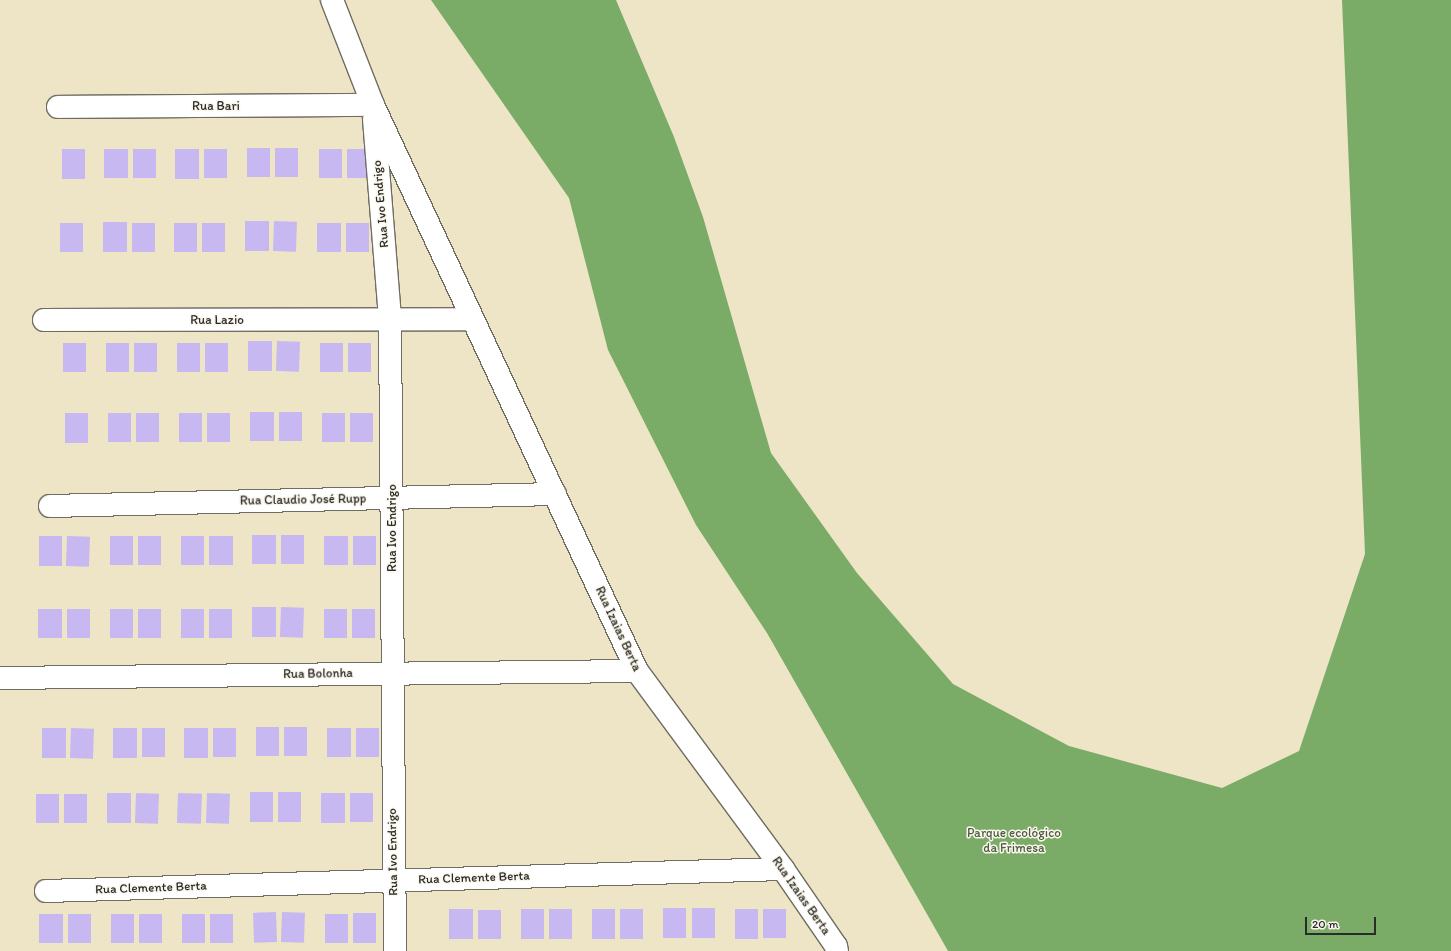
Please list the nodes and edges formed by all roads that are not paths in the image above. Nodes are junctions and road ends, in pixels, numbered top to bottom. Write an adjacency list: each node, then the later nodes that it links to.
1 (332, 0): 2 (street)
2 (373, 105): 3 (street, Rua Bari); 4 (street, Rua Ivo Endrigo); 5 (street, Rua Izaias Berta)
3 (58, 107)
4 (390, 319): 5 (street, Rua Lazio); 6 (street, Rua Lazio); 8 (street, Rua Ivo Endrigo)
5 (472, 319): 7 (street, Rua Izaias Berta)
6 (44, 320)
7 (555, 494): 8 (street, Rua Claudio José Rupp); 10 (street, Rua Izaias Berta)
8 (391, 498): 9 (street, Rua Claudio José Rupp); 11 (street, Rua Ivo Endrigo)
9 (50, 506)
10 (637, 671): 11 (street, Rua Bolonha); 13 (street, Rua Izaias Berta)
11 (392, 674): 12 (street, Rua Bolonha); 14 (street, Rua Ivo Endrigo)
12 (0, 678)
13 (783, 868): 14 (street, Rua Clemente Berta); 17 (street, Rua Izaias Berta)
14 (393, 880): 15 (street, Rua Clemente Berta); 16 (street, Rua Ivo Endrigo)
15 (46, 891)
16 (395, 951)
17 (837, 951)

